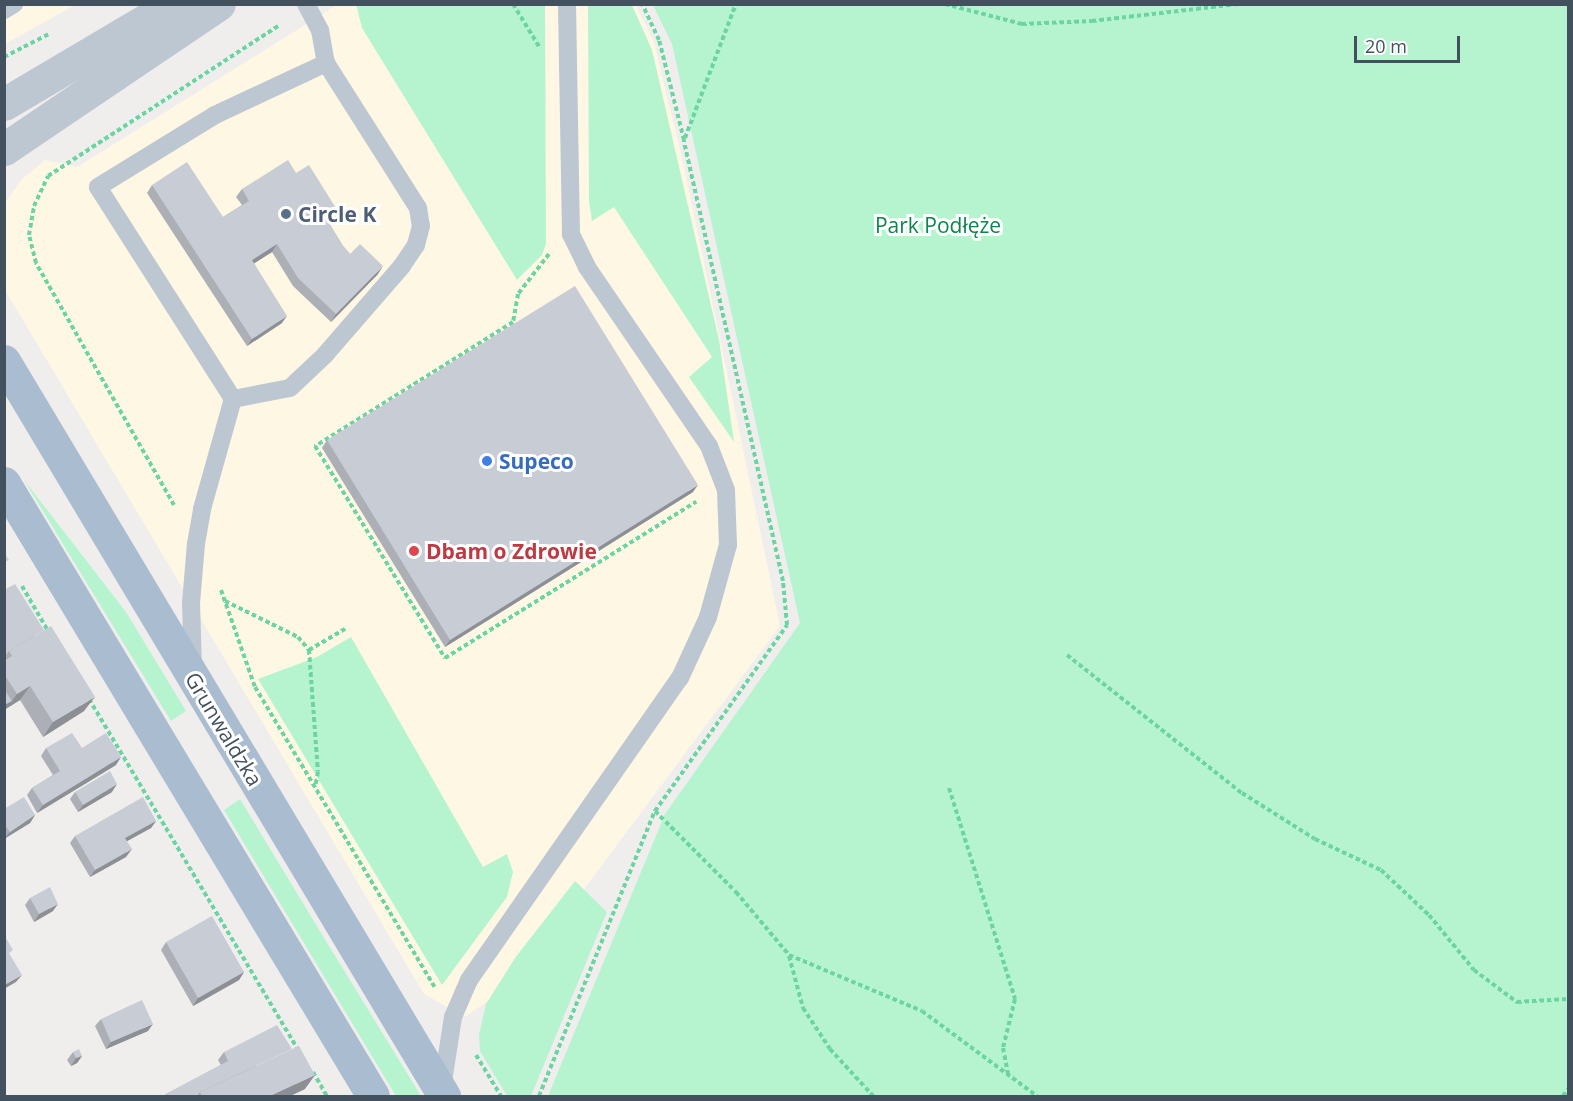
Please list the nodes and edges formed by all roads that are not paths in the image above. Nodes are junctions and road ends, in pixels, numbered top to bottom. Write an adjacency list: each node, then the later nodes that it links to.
1 (14, 4): 6 (lane)
2 (173, 4): 8 (street)
3 (219, 4): 9 (street)
4 (306, 4): 7 (lane)
5 (567, 4): 15 (lane)
6 (4, 10)
7 (326, 63): 12 (lane); 12 (lane)
8 (4, 104)
9 (14, 144): 10 (street)
10 (4, 173)
11 (4, 361): 14 (main road, Grunwaldzka)
12 (233, 399): 14 (lane)
13 (4, 483): 16 (main road)
14 (194, 677): 15 (main road, Grunwaldzka)
15 (443, 1095)
16 (373, 1096)

